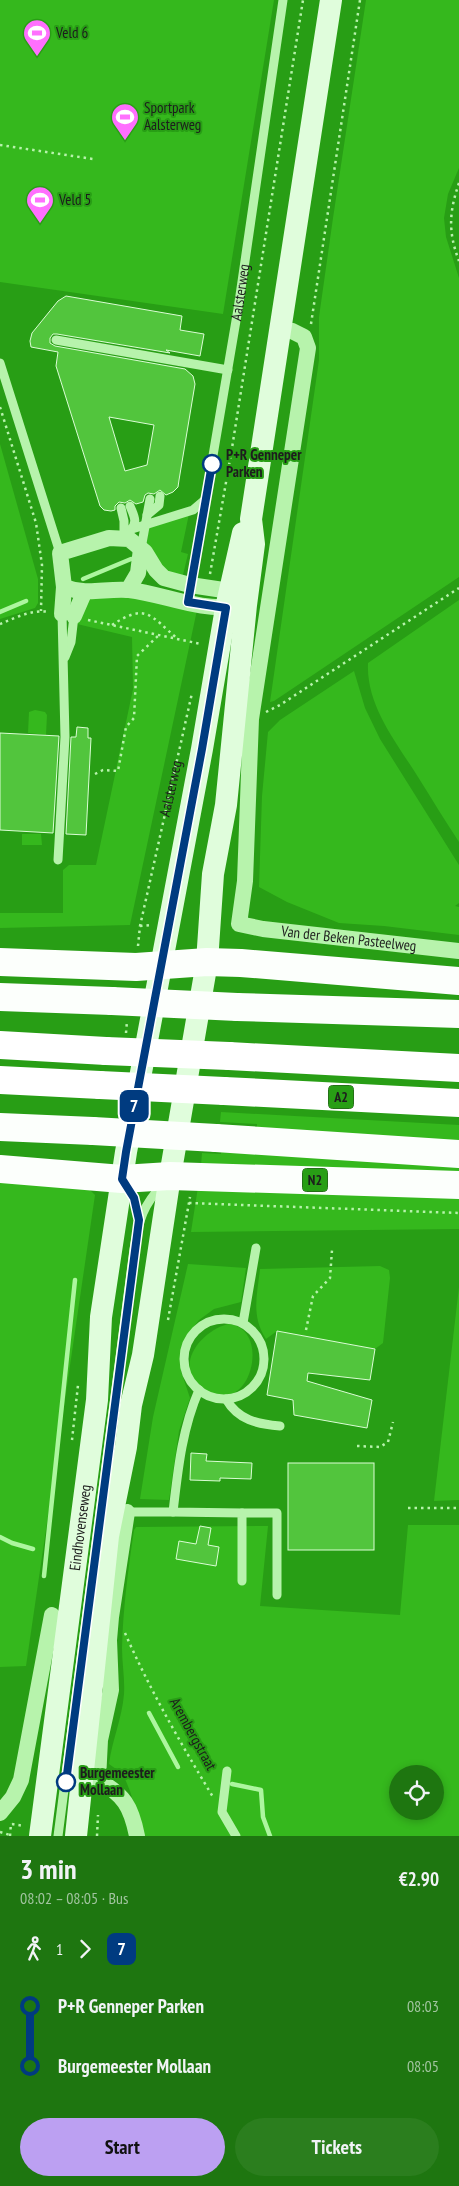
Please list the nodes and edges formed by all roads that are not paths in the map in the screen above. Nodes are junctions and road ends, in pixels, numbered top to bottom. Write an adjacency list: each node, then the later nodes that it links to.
1 (283, 0): 6 (lane, Aalsterweg)
2 (331, 0): 3 (main road, Aalsterweg)
3 (280, 329): 20 (main road, Aalsterweg); 23 (street, Aalsterweg)
4 (56, 340): 6 (lane)
5 (0, 363): 15 (lane)
6 (228, 370): 9 (lane, Aalsterweg)
7 (160, 496): 12 (lane)
8 (150, 500): 12 (lane)
9 (206, 500): 12 (lane); 16 (lane, Aalsterweg)
10 (130, 506): 13 (lane)
11 (121, 508): 13 (lane)
12 (146, 519): 13 (lane); 14 (lane)
13 (125, 533): 14 (street); 15 (street)
14 (142, 549): 16 (street); 18 (street)
15 (60, 553): 17 (street)
16 (190, 585): 20 (street); 21 (lane, Aalsterweg)
17 (64, 587): 19 (street); 22 (street)
18 (128, 590): 19 (street); 21 (street)
19 (84, 593): 22 (street)
20 (234, 601): 21 (street); 24 (main road, Aalsterweg); 30 (main road, Aalsterweg)
21 (188, 602)
22 (68, 615): 25 (lane)
23 (251, 719): 24 (street, Aalsterweg); 26 (street, Aalsterweg)
24 (230, 755): 29 (main road, Aalsterweg)
25 (58, 860)
26 (239, 924): 27 (street, Van der Beken Pasteelweg)
27 (459, 951)
28 (0, 962): 30 (highway)
29 (207, 962): 30 (highway); 31 (highway); 41 (main road, Aalsterweg)
30 (160, 965): 42 (main road, Aalsterweg)
31 (459, 981)
32 (0, 997): 33 (highway, bridge)
33 (459, 1014)
34 (0, 1045): 35 (highway, bridge)
35 (459, 1068)
36 (0, 1080): 37 (highway, A2, bridge)
37 (459, 1103)
38 (0, 1126): 39 (highway, bridge)
39 (459, 1154)
40 (0, 1169): 42 (highway)
41 (170, 1176): 42 (highway); 43 (highway, N2); 45 (lane); 46 (main road, Aalsterweg)
42 (122, 1179): 44 (main road, Aalsterweg); 45 (lane)
43 (459, 1185)
44 (116, 1217): 60 (main road, Eindhovenseweg)
45 (139, 1220): 61 (lane, Eindhovenseweg)
46 (163, 1229): 62 (main road, Eindhovenseweg)
47 (256, 1248): 48 (lane)
48 (243, 1323): 49 (lane); 50 (lane)
49 (199, 1390): 50 (lane); 53 (lane)
50 (226, 1399): 51 (lane)
51 (280, 1426)
52 (127, 1512): 53 (lane); 63 (street)
53 (173, 1512): 54 (lane)
54 (242, 1513): 55 (lane); 56 (lane)
55 (242, 1581)
56 (277, 1595)
57 (52, 1615): 59 (street)
58 (227, 1771): 64 (lane, Arembergstraat)
59 (6, 1818)
60 (40, 1836)
61 (58, 1836)
62 (76, 1836)
63 (137, 1836)
64 (236, 1836)

